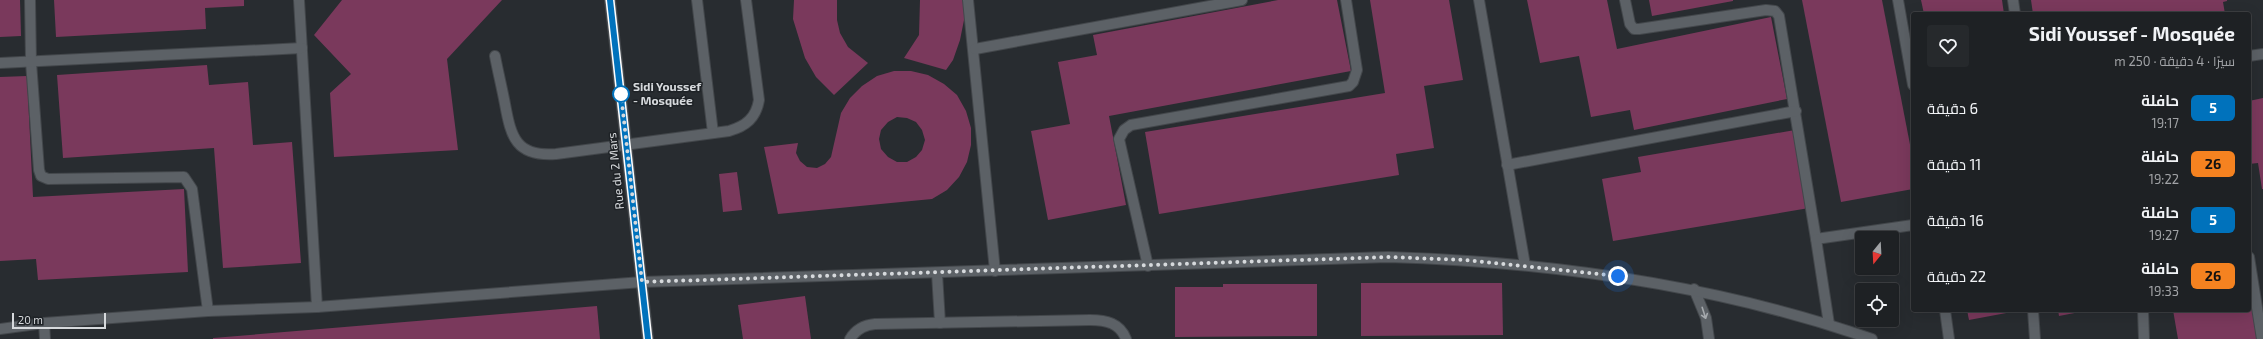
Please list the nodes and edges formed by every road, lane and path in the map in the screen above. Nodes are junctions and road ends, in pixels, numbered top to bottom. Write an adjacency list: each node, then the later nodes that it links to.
1 (30, 0): 19 (street)
2 (299, 0): 14 (street)
3 (610, 0): 24 (street, Rue du 2 Mars)
4 (697, 0): 23 (street)
5 (746, 0): 23 (street)
6 (968, 0): 15 (street)
7 (1242, 0): 15 (street)
8 (1346, 0): 29 (street)
9 (1479, 0): 25 (street)
10 (1625, 0): 22 (street)
11 (1898, 0): 21 (street)
12 (2013, 0): 13 (street)
13 (2015, 12)
14 (302, 48): 19 (street); 35 (street)
15 (975, 49): 31 (street)
16 (2263, 54): 18 (street)
17 (495, 56): 24 (street)
18 (2251, 56)
19 (30, 62): 20 (street); 36 (street)
20 (0, 63)
21 (1911, 73)
22 (1796, 111): 25 (street); 27 (street)
23 (713, 133): 24 (street)
24 (626, 145): 33 (street, Rue du 2 Mars)
25 (1507, 165): 28 (street)
26 (1911, 226): 27 (street)
27 (1816, 239): 42 (street)
28 (1525, 265): 29 (street); 34 (street)
29 (1148, 266): 31 (street)
30 (2251, 270): 53 (street)
31 (995, 271): 32 (street)
32 (936, 273): 33 (street); 41 (street)
33 (642, 282): 35 (street); 45 (street, Rue du 2 Mars)
34 (1694, 289): 42 (street); 48 (street, one-way to 48)
35 (317, 307): 36 (street)
36 (208, 311): 40 (street)
37 (1945, 312): 50 (street)
38 (2033, 312): 51 (street)
39 (2143, 312): 52 (street)
40 (44, 323): 43 (street); 44 (street)
41 (940, 323): 46 (street); 47 (street)
42 (1829, 324): 49 (street)
43 (0, 329)
44 (45, 339)
45 (648, 339)
46 (850, 339)
47 (1126, 339)
48 (1709, 339)
49 (1872, 339)
50 (1949, 339)
51 (2035, 339)
52 (2144, 339)
53 (2262, 339)

